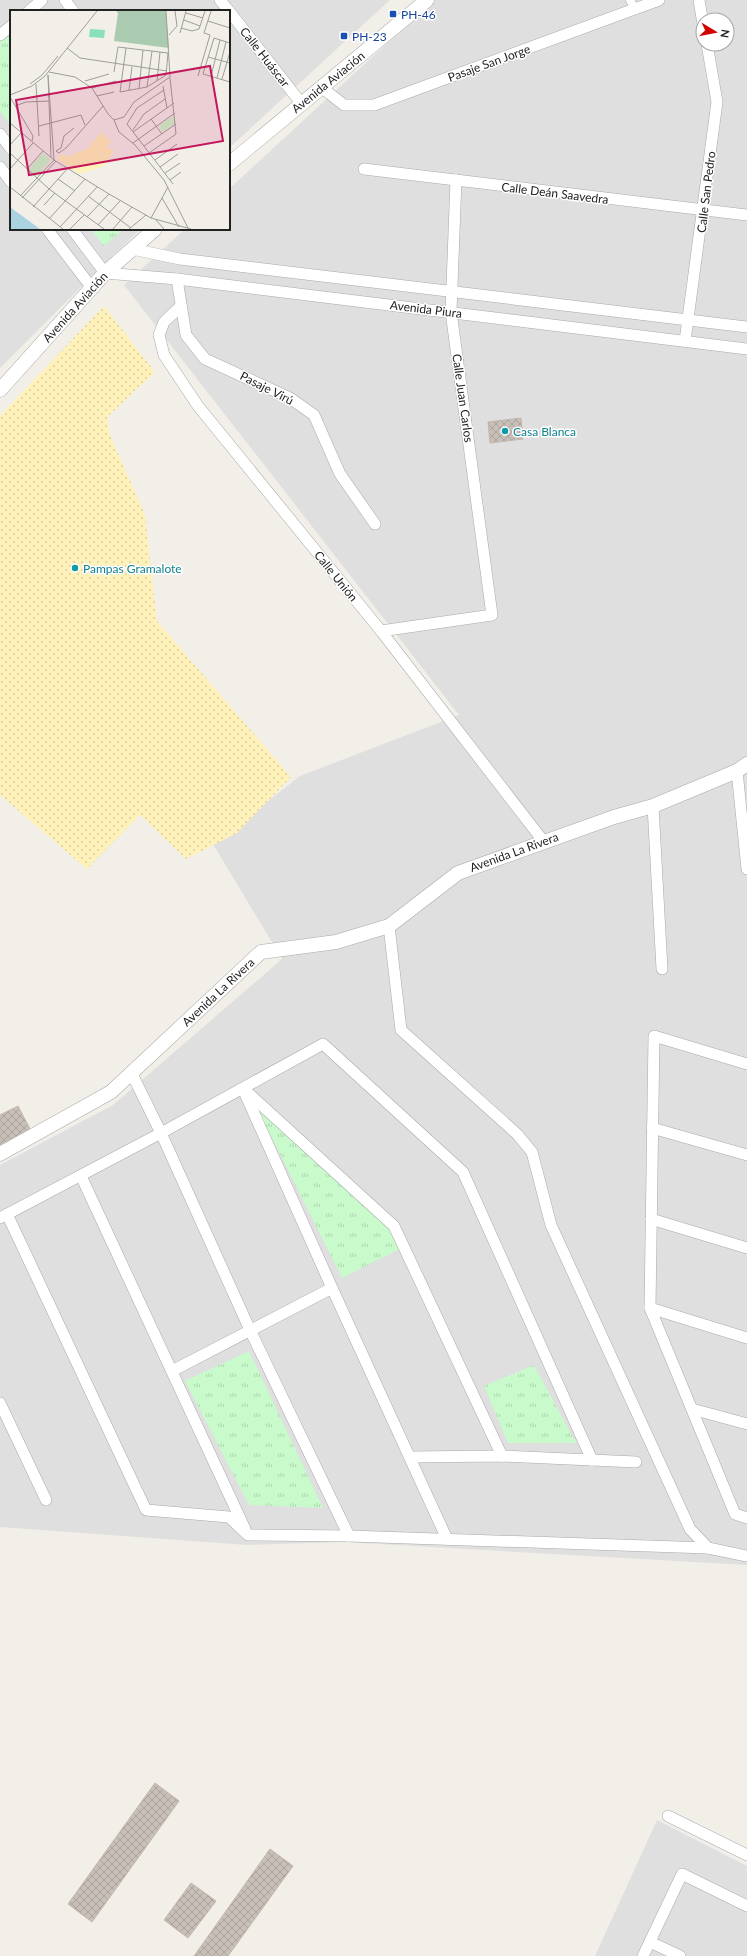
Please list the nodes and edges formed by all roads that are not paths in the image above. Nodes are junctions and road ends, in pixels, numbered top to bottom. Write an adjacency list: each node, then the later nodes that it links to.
1 (42, 0): 8 (street)
2 (65, 0): 9 (street)
3 (220, 0): 10 (street, Calle Huáscar)
4 (426, 0): 16 (street, Avenida Aviación)
5 (659, 0): 7 (street, Pasaje San Jorge)
6 (699, 0): 12 (street)
7 (633, 5): 16 (street, Pasaje San Jorge)
8 (30, 10)
9 (72, 10)
10 (228, 10)
11 (230, 12): 17 (street, Calle Huáscar)
12 (701, 12)
13 (10, 27): 14 (street)
14 (0, 35)
15 (708, 52): 25 (street, Calle San Pedro)
16 (322, 87): 17 (street, Avenida Aviación)
17 (301, 103): 20 (street, Avenida Aviación)
18 (0, 134): 19 (street)
19 (10, 148)
20 (230, 163)
21 (0, 167): 24 (street)
22 (364, 169): 23 (street, Calle Deán Saavedra)
23 (456, 180): 25 (street, Calle Deán Saavedra); 34 (street, Calle Juan Carlos)
24 (10, 181)
25 (704, 211): 26 (street, Calle Deán Saavedra); 37 (street, Calle San Pedro)
26 (747, 215)
27 (48, 230): 33 (street)
28 (73, 230): 31 (street)
29 (154, 230): 30 (street, Avenida Aviación)
30 (132, 249): 31 (street, Avenida Aviación); 34 (street, Avenida Piura)
31 (105, 273): 32 (street, Avenida Piura); 33 (street, Avenida Aviación)
32 (177, 279): 35 (street, Pasaje Virú); 36 (street, Avenida Piura)
33 (92, 288): 41 (street, Avenida Aviación)
34 (452, 291): 36 (street, Calle Juan Carlos); 37 (street, Avenida Piura)
35 (181, 306): 42 (street, Pasaje Virú); 43 (street, Calle Unión)
36 (451, 312): 39 (street, Avenida Piura); 43 (street, Calle Juan Carlos)
37 (688, 321): 38 (street, Avenida Piura); 39 (street, Calle San Pedro)
38 (747, 327)
39 (685, 341): 40 (street, Avenida Piura)
40 (747, 349)
41 (0, 390)
42 (375, 524)
43 (381, 630): 46 (street, Calle Unión)
44 (742, 767): 45 (street, Avenida La Rivera); 47 (street)
45 (653, 806): 46 (street, Avenida La Rivera); 49 (street)
46 (544, 842): 48 (street, Avenida La Rivera)
47 (747, 869)
48 (388, 926): 51 (street, Avenida La Rivera); 78 (street)
49 (662, 969)
50 (747, 1064): 53 (street)
51 (131, 1072): 54 (street); 55 (street, Avenida La Rivera)
52 (244, 1088): 54 (street); 61 (street); 69 (street); 71 (street)
53 (652, 1128): 56 (street); 59 (street)
54 (161, 1133): 57 (street); 63 (street)
55 (0, 1154)
56 (747, 1155)
57 (81, 1176): 58 (street); 65 (street)
58 (4, 1216): 75 (street)
59 (651, 1219): 60 (street); 62 (street)
60 (747, 1248)
61 (332, 1288): 63 (street); 70 (street)
62 (650, 1308): 64 (street); 67 (street)
63 (250, 1330): 65 (street); 76 (street)
64 (747, 1338)
65 (172, 1371): 75 (street)
66 (0, 1402): 73 (street)
67 (692, 1408): 68 (street); 74 (street)
68 (747, 1424)
69 (502, 1456): 70 (street); 71 (street)
70 (410, 1457): 77 (street)
71 (592, 1460): 72 (street)
72 (636, 1462)
73 (46, 1500)
74 (747, 1518)
75 (248, 1536): 76 (street)
76 (349, 1536): 77 (street)
77 (447, 1539): 78 (street)
78 (708, 1548): 79 (street)
79 (747, 1556)
80 (668, 1816): 81 (street)
81 (747, 1855)
82 (747, 1906): 83 (street)
83 (650, 1942): 84 (street); 85 (street)
84 (643, 1956)
85 (680, 1956)

